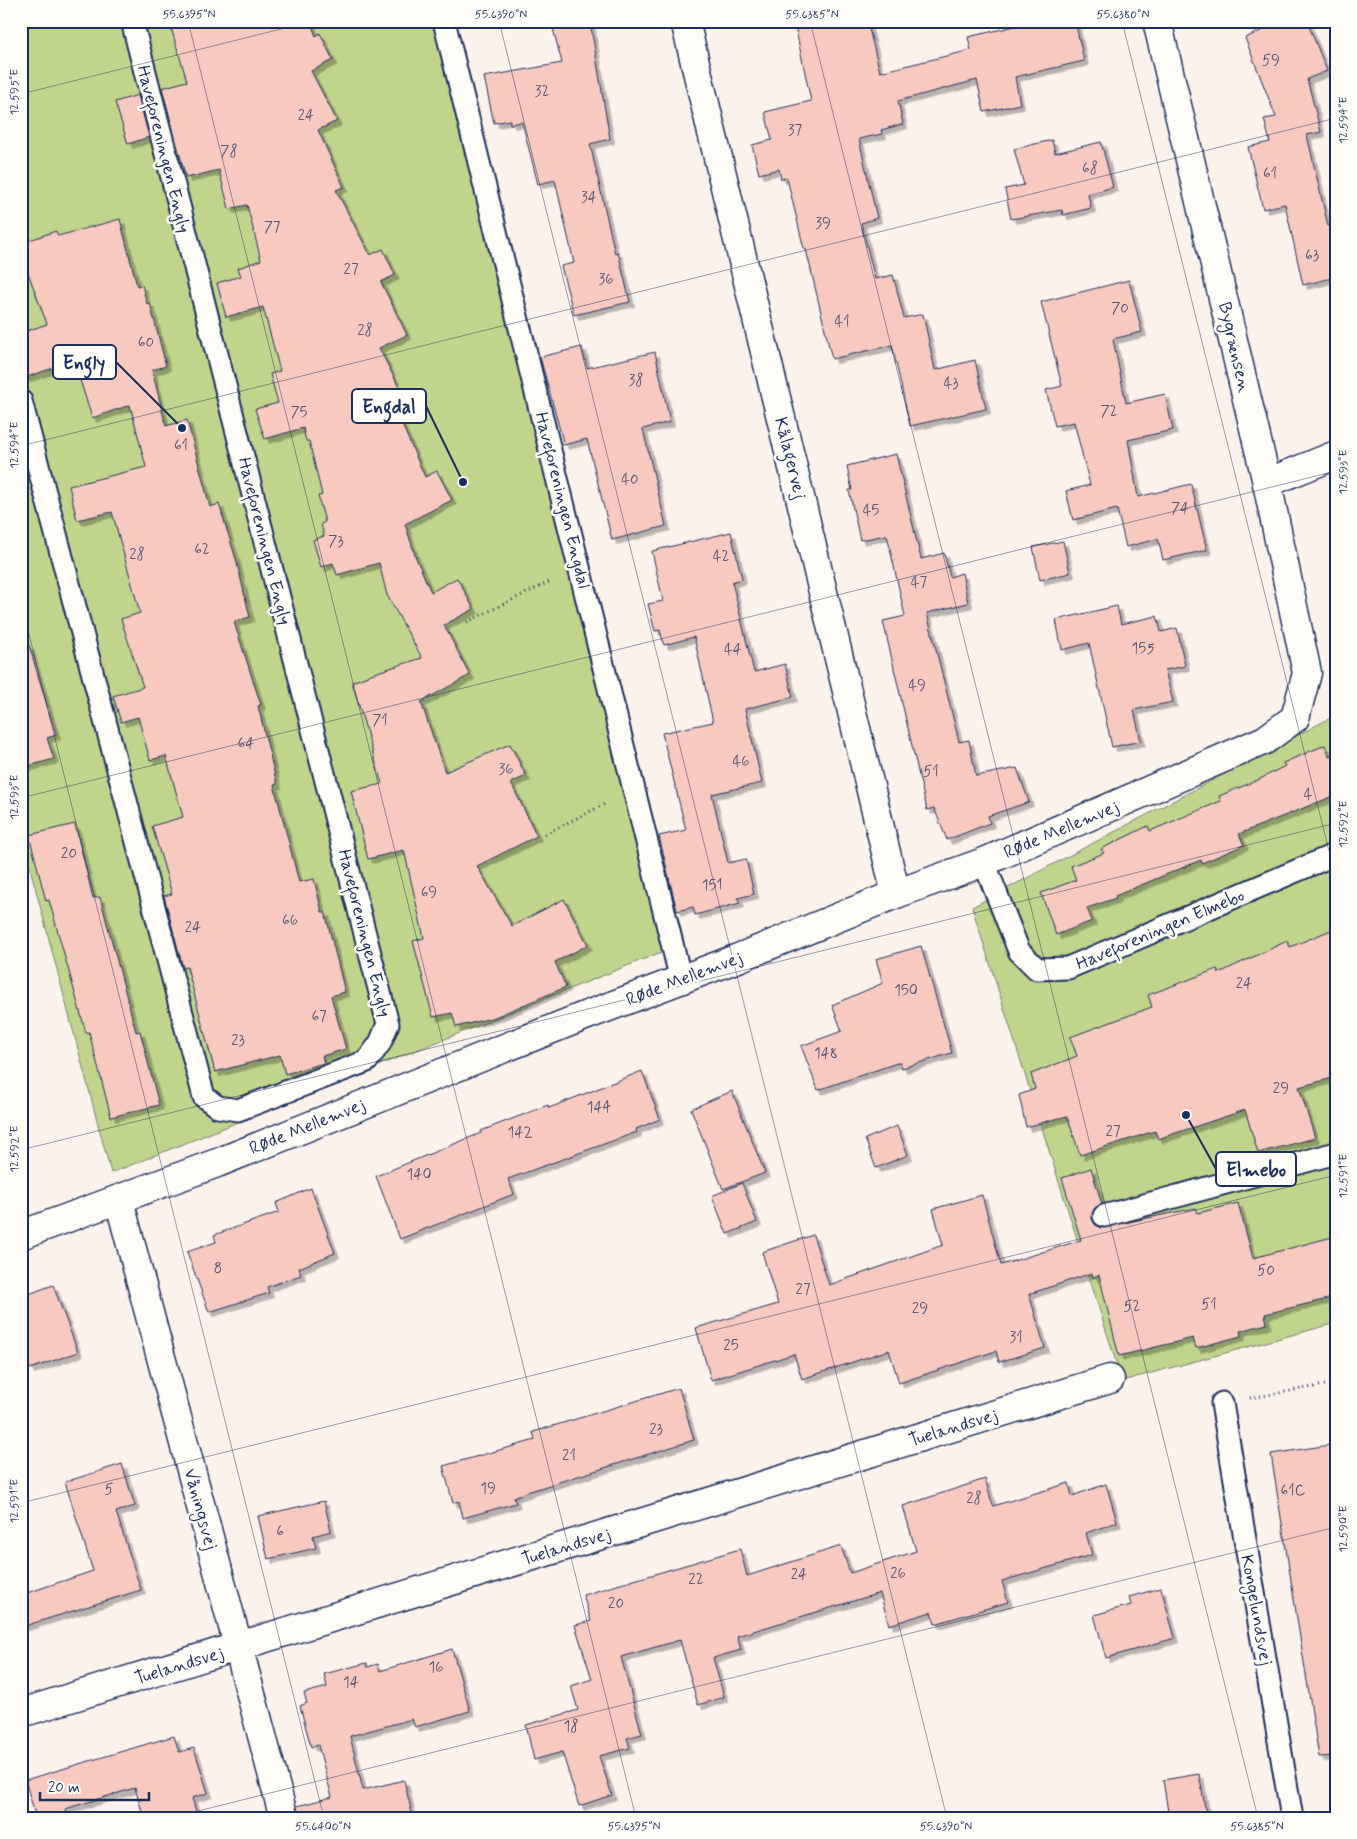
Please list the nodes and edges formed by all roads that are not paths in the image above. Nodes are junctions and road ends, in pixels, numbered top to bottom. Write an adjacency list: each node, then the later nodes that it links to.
1 (132, 21): 5 (lane, Haveforeningen Engly)
2 (444, 21): 12 (lane, Haveforeningen Engdal)
3 (685, 21): 11 (street, Kålagervej)
4 (1157, 21): 7 (street, Bygrænsen)
5 (21, 401)
6 (1336, 455): 7 (street)
7 (1268, 483): 8 (street, Bygrænsen)
8 (1307, 673): 10 (street, Røde Mellemvej)
9 (1336, 854): 10 (lane, Haveforeningen Elmebo)
10 (984, 862): 11 (street, Røde Mellemvej)
11 (896, 894): 12 (street, Røde Mellemvej)
12 (681, 980): 14 (street, Røde Mellemvej)
13 (1336, 1153): 15 (lane)
14 (119, 1200): 16 (street, Røde Mellemvej); 19 (street, Våningsvej)
15 (1104, 1216)
16 (21, 1236)
17 (1110, 1379): 19 (street, Tuelandsvej)
18 (1222, 1403): 22 (lane, Kongelundsvej)
19 (238, 1646): 20 (street, Tuelandsvej); 21 (street, Våningsvej)
20 (21, 1713)
21 (284, 1818)
22 (1292, 1818)

